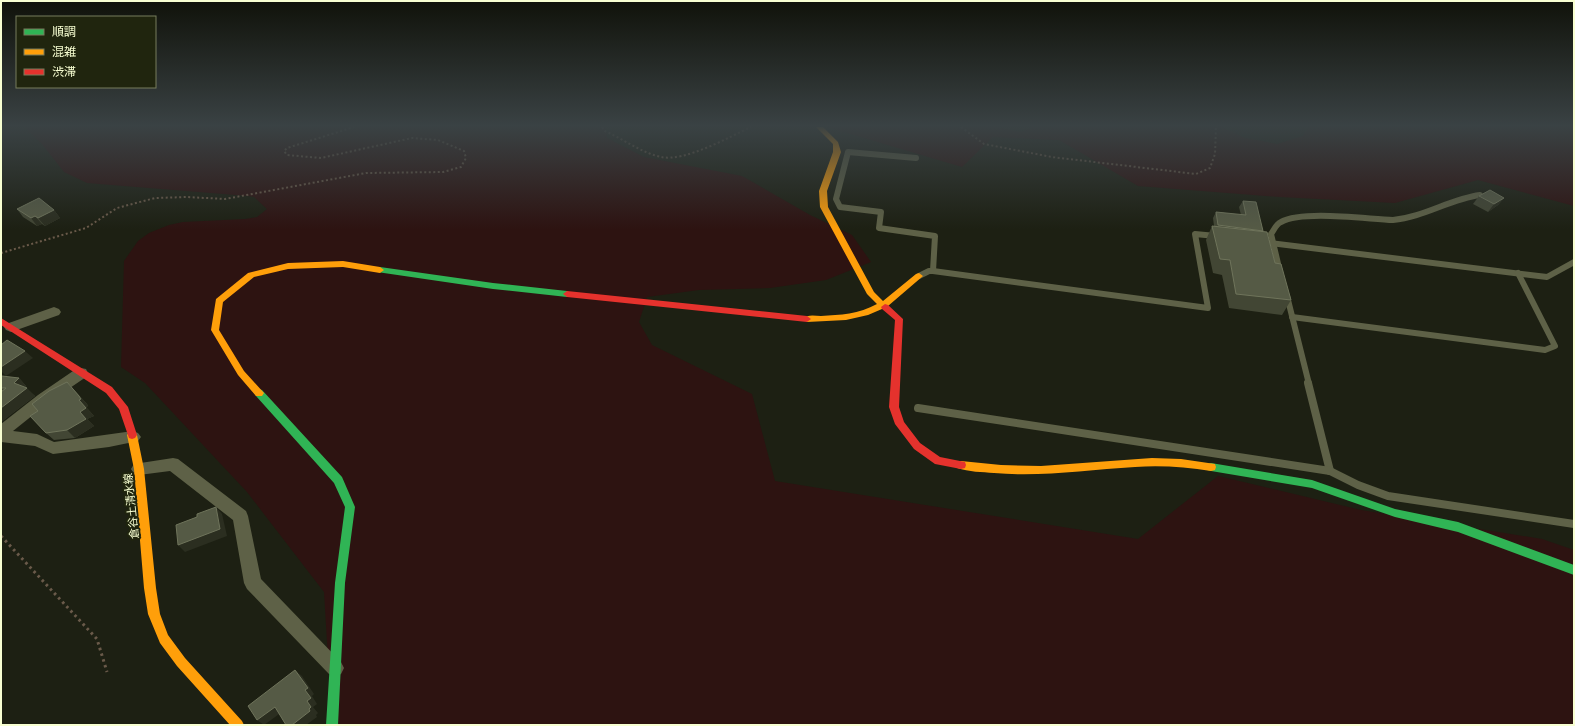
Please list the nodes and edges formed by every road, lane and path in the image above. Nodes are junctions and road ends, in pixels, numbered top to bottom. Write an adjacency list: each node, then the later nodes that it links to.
1 (464, 161): 10 (path)
2 (834, 161): 17 (street)
3 (846, 161): 12 (lane)
4 (1086, 161): 5 (path)
5 (1213, 161)
6 (1480, 195): 9 (lane)
7 (1226, 237): 12 (lane)
8 (1257, 241): 9 (lane)
9 (1273, 243): 13 (lane); 15 (lane)
10 (1, 253)
11 (1574, 262): 13 (lane)
12 (933, 272): 14 (lane)
13 (1518, 273): 19 (lane)
14 (919, 276): 17 (street)
15 (1282, 280)
16 (1284, 287): 19 (lane)
17 (882, 305): 30 (street); 31 (street)
18 (54, 312): 20 (street)
19 (1292, 317): 27 (lane)
20 (6, 324): 21 (street, 倉谷土清水線)
21 (81, 373): 23 (street); 25 (street, 倉谷土清水線)
22 (918, 408): 27 (lane)
23 (1, 432)
24 (1, 436): 25 (street)
25 (133, 437): 26 (street, 倉谷土清水線)
26 (139, 469): 31 (street); 33 (street, 倉谷土清水線)
27 (1330, 471): 28 (lane)
28 (1574, 524)
29 (1, 536): 32 (path)
30 (1574, 570)
31 (335, 668): 34 (street)
32 (107, 672)
33 (238, 725)
34 (332, 725)

